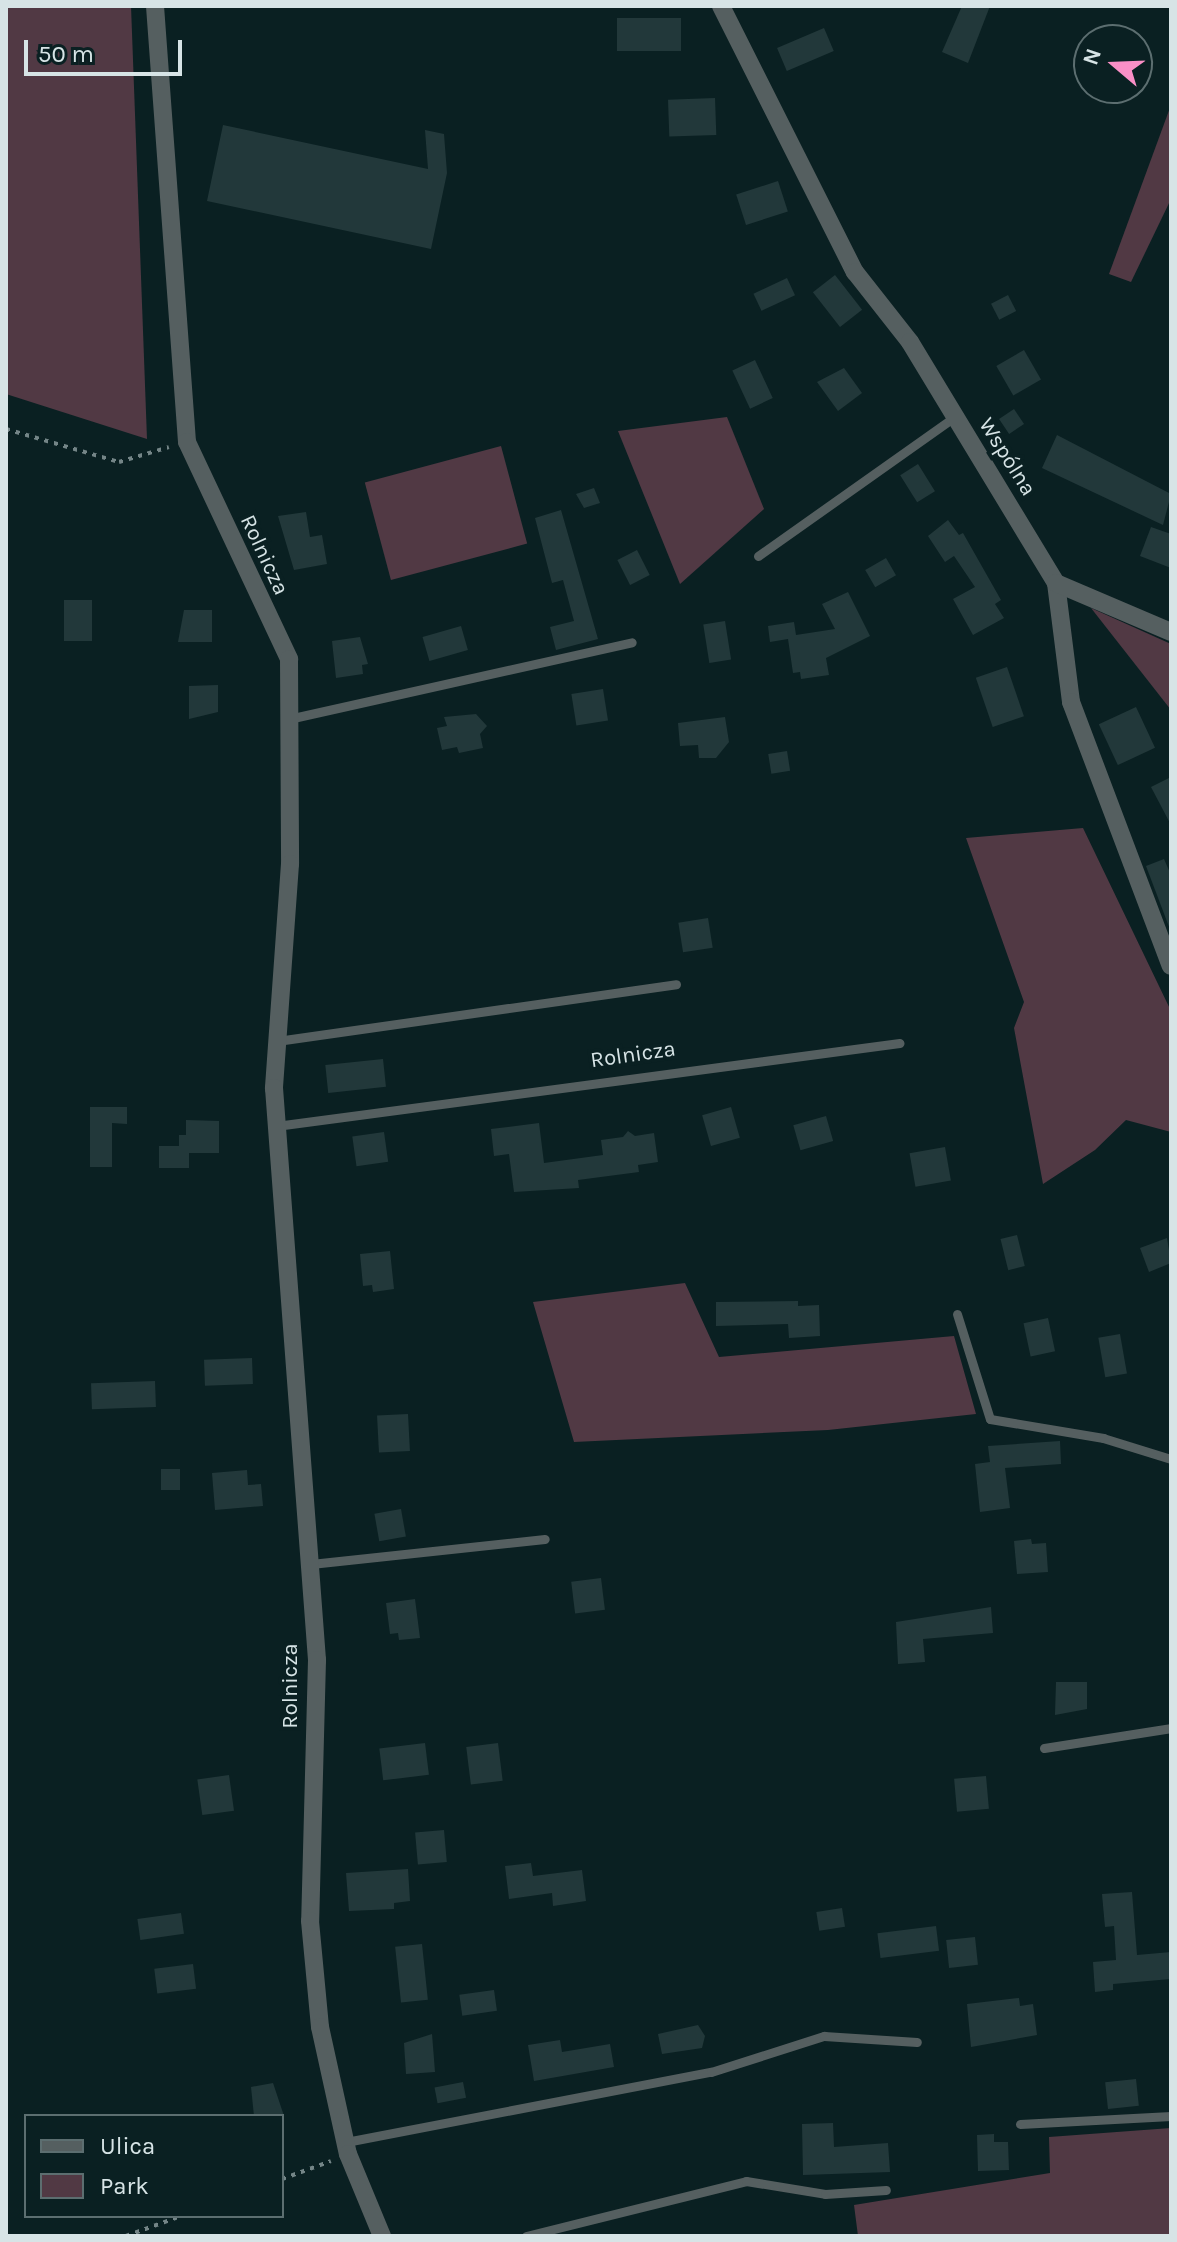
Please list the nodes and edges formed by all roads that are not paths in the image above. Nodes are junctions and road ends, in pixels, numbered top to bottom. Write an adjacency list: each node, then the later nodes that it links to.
1 (155, 6): 8 (street, Rolnicza)
2 (721, 6): 3 (street, Wspólna)
3 (954, 417): 4 (lane); 5 (street, Wspólna)
4 (758, 556)
5 (1056, 583): 6 (street); 9 (street, Wspólna)
6 (1171, 632)
7 (632, 642): 8 (lane)
8 (293, 718): 11 (street, Rolnicza)
9 (1171, 966)
10 (676, 984): 11 (lane)
11 (277, 1041): 13 (street, Rolnicza)
12 (900, 1043): 13 (lane, Rolnicza)
13 (276, 1126): 17 (street, Rolnicza)
14 (957, 1314): 15 (lane)
15 (1171, 1459)
16 (545, 1539): 17 (lane)
17 (311, 1564): 23 (street, Rolnicza)
18 (1171, 1728): 19 (lane)
19 (1044, 1748)
20 (917, 2042): 23 (lane)
21 (1171, 2116): 22 (lane)
22 (1020, 2124)
23 (347, 2148): 25 (street, Rolnicza)
24 (886, 2190): 26 (lane)
25 (382, 2236)
26 (526, 2236)

